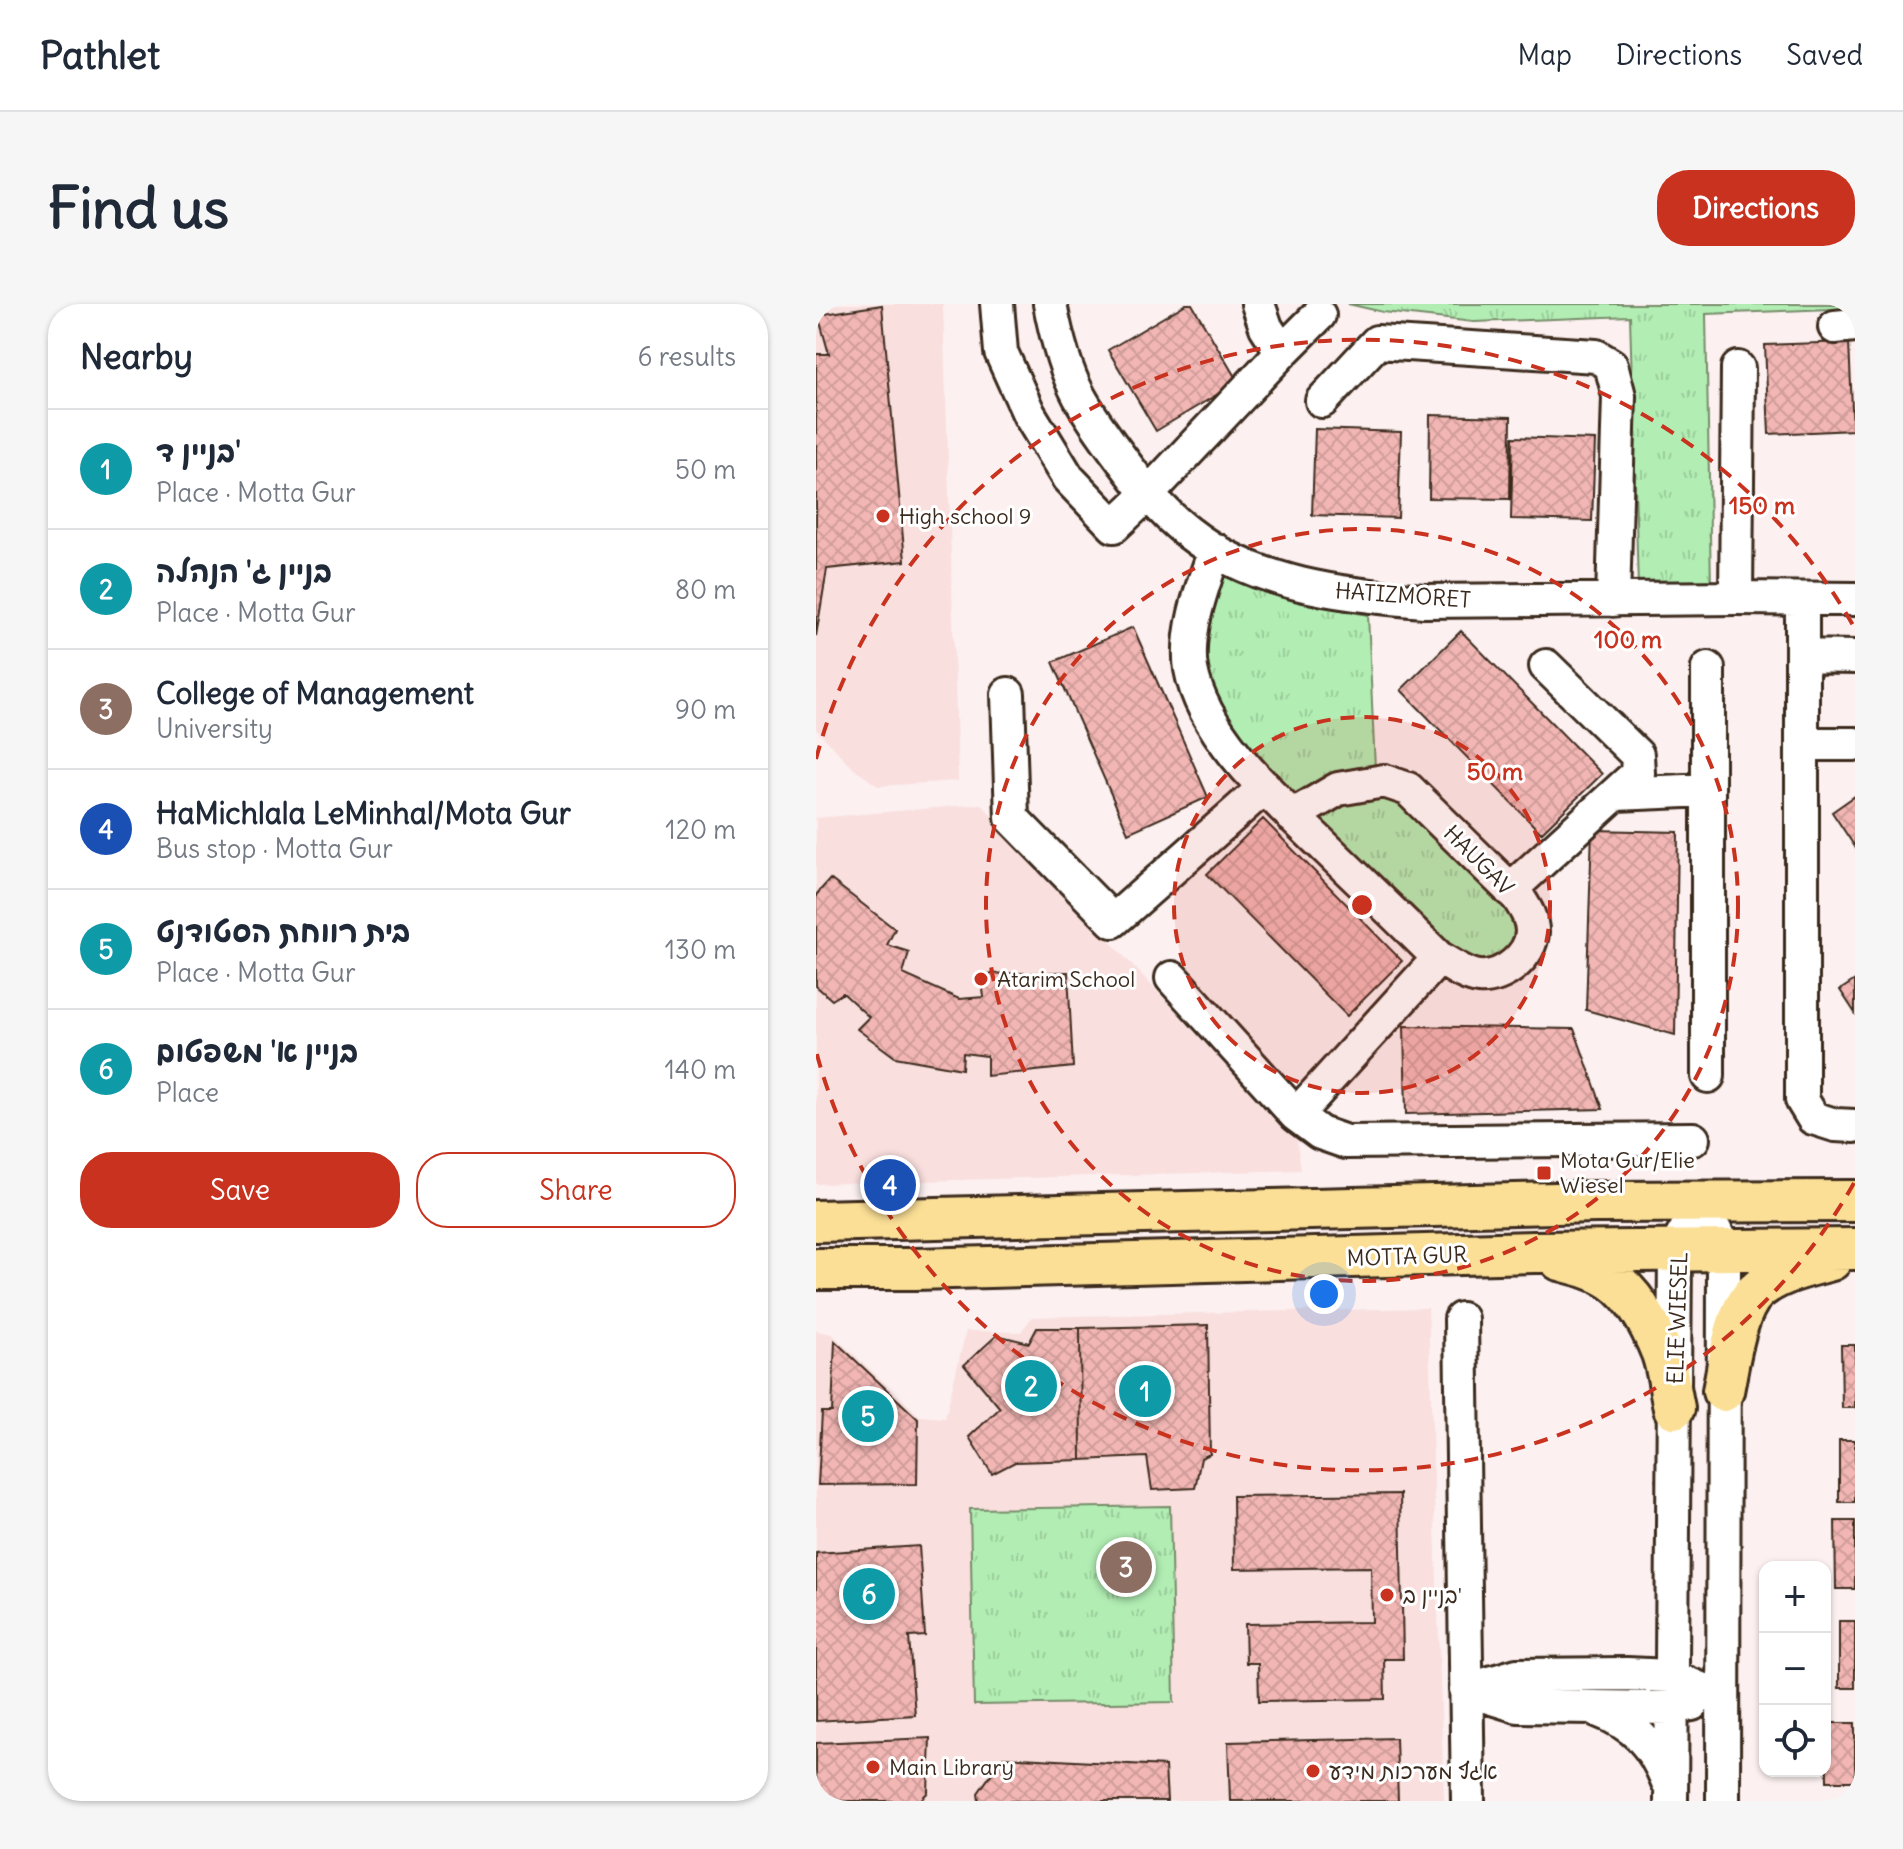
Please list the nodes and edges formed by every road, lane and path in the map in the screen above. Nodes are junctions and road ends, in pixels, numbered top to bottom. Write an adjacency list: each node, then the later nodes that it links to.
1 (997, 304): 8 (street)
2 (1050, 304): 8 (street, HATIZMORET)
3 (1258, 304): 5 (street)
4 (1319, 315): 5 (street)
5 (1282, 352): 8 (street)
6 (1738, 368): 10 (street)
7 (1322, 401): 13 (street)
8 (1149, 493): 9 (street, HATIZMORET)
9 (1215, 550): 13 (street, HATIZMORET); 21 (street, HAUGAV)
10 (1736, 598): 11 (street, HATIZMORET); 13 (street, HATIZMORET)
11 (1802, 599): 12 (street, HATIZMORET); 14 (street)
12 (1855, 599)
13 (1613, 600)
14 (1802, 656): 15 (street); 19 (street)
15 (1855, 657)
16 (1546, 666): 23 (street)
17 (1708, 668): 22 (street)
18 (1008, 694): 21 (street)
19 (1802, 744): 20 (street); 30 (street)
20 (1855, 744)
21 (1265, 787): 24 (street, HAUGAV)
22 (1708, 790): 23 (street); 28 (street)
23 (1616, 794): 25 (street)
24 (1292, 816): 25 (street, HAUGAV); 26 (street, HAUGAV)
25 (1510, 890): 26 (street, HAUGAV)
26 (1439, 958): 29 (street)
27 (1172, 978): 29 (street)
28 (1708, 1076)
29 (1296, 1115): 31 (street)
30 (1855, 1126)
31 (1693, 1139)
32 (1855, 1201): 33 (main road)
33 (1701, 1203): 34 (main road); 35 (street, ELIE WIESEL); 36 (street, ELIE WIESEL)
34 (816, 1221)
35 (1675, 1249): 36 (main road, MOTTA GUR); 38 (main road, MOTTA GUR); 42 (street, ELIE WIESEL)
36 (1724, 1249): 37 (main road, MOTTA GUR); 41 (street, ELIE WIESEL)
37 (1855, 1250): 41 (main road)
38 (1534, 1252): 39 (main road, MOTTA GUR); 42 (main road)
39 (816, 1269)
40 (1461, 1319): 46 (street)
41 (1723, 1391): 47 (street, ELIE WIESEL)
42 (1674, 1408): 43 (street, ELIE WIESEL)
43 (1671, 1638): 44 (street); 45 (street, ELIE WIESEL)
44 (1627, 1674): 45 (street); 46 (street)
45 (1670, 1676): 47 (street); 49 (street, ELIE WIESEL)
46 (1466, 1690): 48 (street); 51 (street)
47 (1722, 1698): 49 (street); 52 (street, ELIE WIESEL)
48 (1590, 1707): 49 (street); 50 (street)
49 (1670, 1708): 50 (street, ELIE WIESEL)
50 (1671, 1794)
51 (1468, 1801)
52 (1723, 1801)

